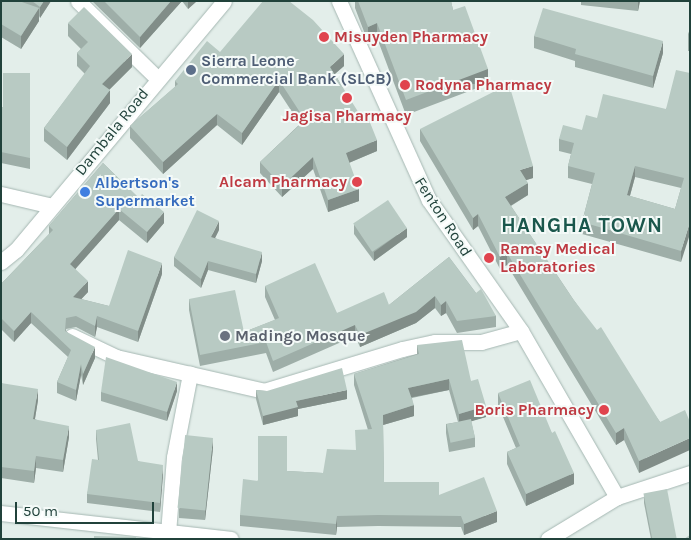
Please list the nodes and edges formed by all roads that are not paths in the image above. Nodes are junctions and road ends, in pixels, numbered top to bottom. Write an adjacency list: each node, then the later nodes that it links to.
1 (78, 1): 4 (street)
2 (224, 1): 4 (street, Dambala Road)
3 (339, 1): 8 (street, Fenton Road)
4 (156, 77): 6 (street, Dambala Road)
5 (1, 194): 6 (street)
6 (52, 206): 7 (street, Dambala Road)
7 (1, 262)
8 (521, 330): 10 (street); 12 (street, Fenton Road)
9 (72, 336): 10 (street)
10 (190, 374): 14 (street)
11 (690, 473): 12 (street)
12 (617, 497): 16 (street)
13 (1, 513): 14 (street)
14 (168, 533): 15 (street)
15 (231, 539)
16 (548, 539)

